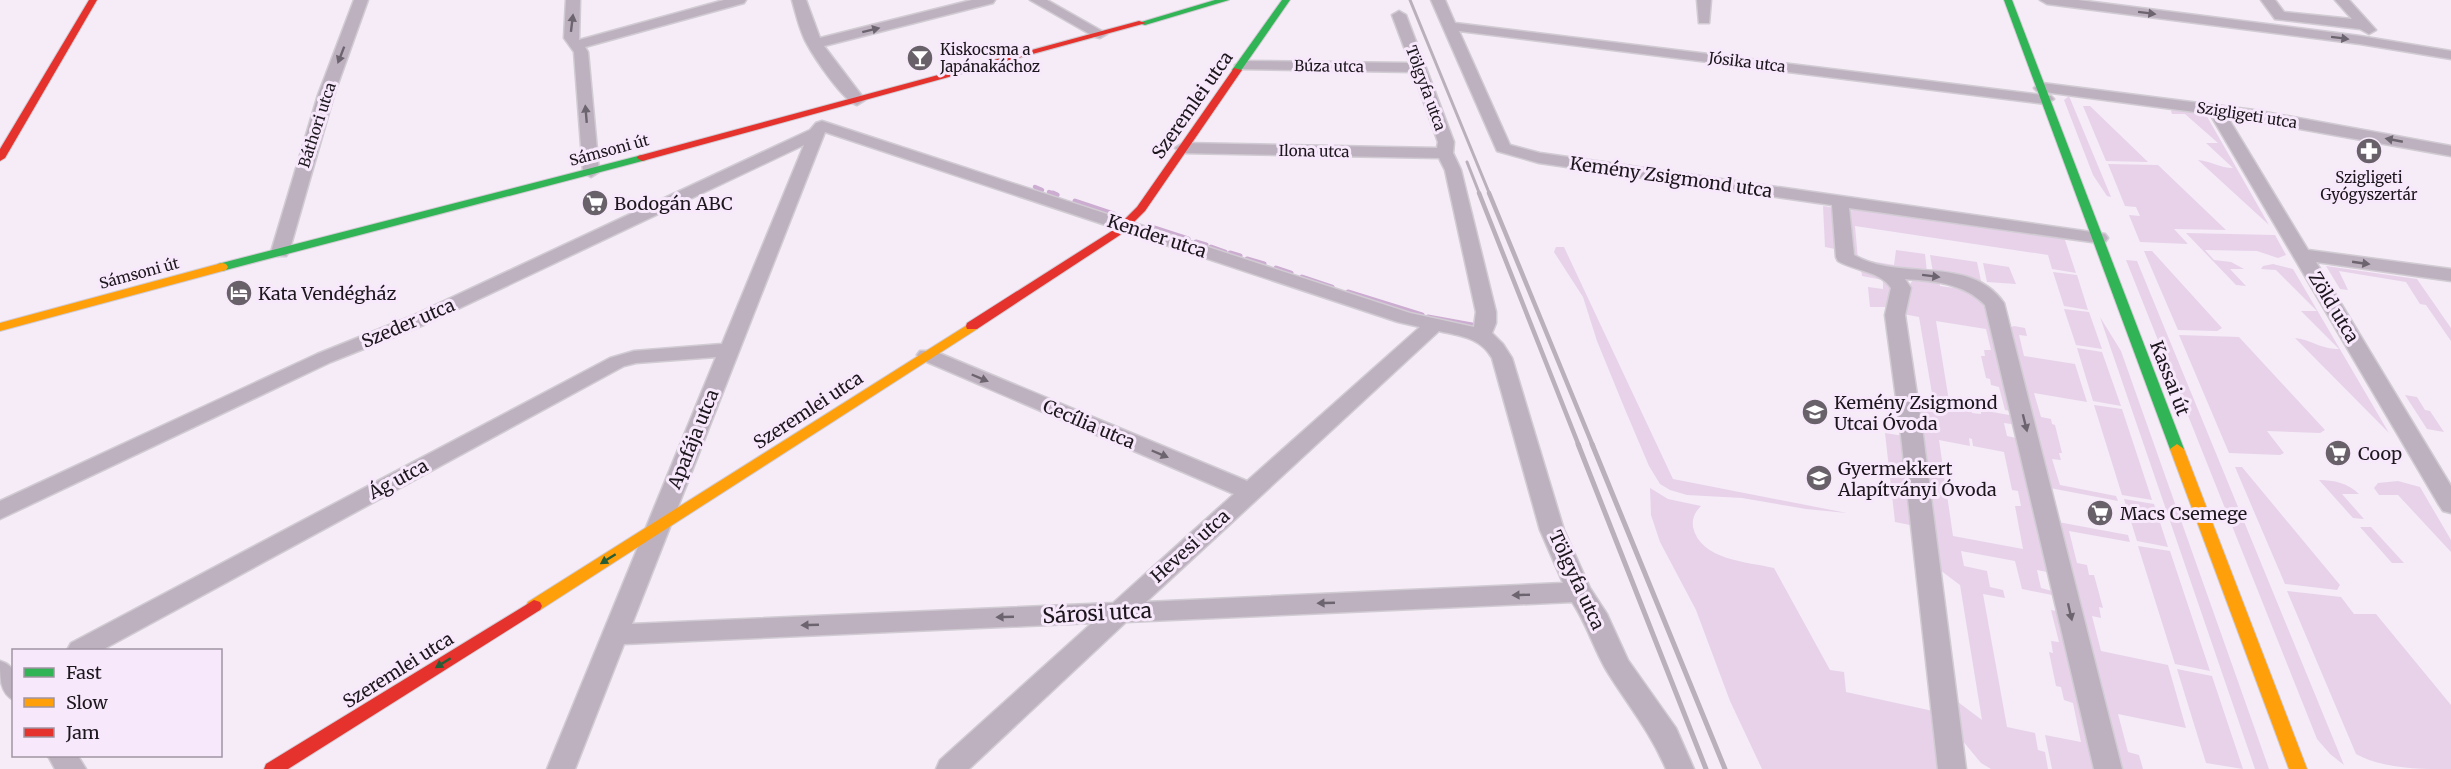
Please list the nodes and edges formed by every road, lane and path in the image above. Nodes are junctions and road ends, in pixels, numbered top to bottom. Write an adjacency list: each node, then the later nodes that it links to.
1 (93, 0): 34 (main road)
2 (361, 0): 39 (street, Báthori utca, one-way to 39)
3 (573, 0): 22 (street, one-way to 3)
4 (738, 0): 22 (street)
5 (799, 0): 23 (street)
6 (988, 0): 23 (street, one-way to 6)
7 (1037, 0): 20 (street)
8 (1225, 0): 20 (main road, Sámsoni út)
9 (1286, 0): 25 (main road, Szeremlei utca)
10 (1438, 0): 19 (street)
11 (1704, 0): 17 (street)
12 (2007, 0): 27 (main road, Kassai út)
13 (2047, 0): 21 (street, one-way to 21)
14 (2268, 0): 18 (street)
15 (2342, 0): 18 (street)
16 (1399, 15): 26 (street, Tölgyfa utca)
17 (1704, 20)
18 (2365, 25): 21 (street)
19 (1449, 26): 27 (street, Jósika utca); 36 (street, Kemény Zsigmond utca)
20 (1100, 34): 28 (main road, Sámsoni út)
21 (2382, 44): 24 (street)
22 (576, 45): 35 (street, one-way to 22)
23 (814, 45): 28 (street)
24 (2451, 55)
25 (1242, 65): 26 (street, Búza utca); 31 (main road, Szeremlei utca)
26 (1417, 68): 33 (street, Tölgyfa utca)
27 (2044, 94): 29 (street, Szigligeti utca); 38 (main road, Kassai út)
28 (857, 100): 30 (main road, Sámsoni út)
29 (2215, 110): 32 (street, Szigligeti utca, one-way to 29); 40 (street, Zöld utca)
30 (816, 124): 35 (main road, Sámsoni út); 37 (street, Kender utca); 46 (street, Apafája utca); 50 (street, Szeder utca)
31 (1183, 148): 33 (street, Ilona utca); 37 (main road, Szeremlei utca)
32 (2451, 151)
33 (1445, 153): 45 (street, Tölgyfa utca)
34 (0, 158)
35 (591, 172): 39 (main road, Sámsoni út)
36 (1840, 201): 38 (street, Kemény Zsigmond utca); 41 (street)
37 (1126, 225): 43 (street, Kender utca); 47 (main road, Szeremlei utca)
38 (2099, 238): 64 (main road, Kassai út)
39 (280, 252): 44 (main road, Sámsoni út)
40 (2303, 255): 42 (street, one-way to 42); 49 (street, Zöld utca)
41 (1873, 269): 62 (street); 63 (street, one-way to 63)
42 (2451, 275)
43 (1434, 326): 45 (street, Kender utca); 48 (street, Hevesi utca)
44 (0, 327)
45 (1487, 339): 52 (street, Tölgyfa utca)
46 (728, 350): 51 (street, Apafája utca); 55 (street, Ág utca)
47 (927, 355): 48 (street, Cecília utca, one-way to 48); 51 (main road, Szeremlei utca)
48 (1251, 492): 53 (street, Hevesi utca)
49 (2451, 505)
50 (0, 511)
51 (658, 528): 54 (street, Apafája utca); 58 (main road, Szeremlei utca, one-way to 58)
52 (1579, 592): 53 (street, Sárosi utca, one-way to 53); 61 (street, Tölgyfa utca)
53 (1120, 612): 54 (street, Sárosi utca, one-way to 54); 60 (street, Hevesi utca)
54 (614, 635): 59 (street, Apafája utca)
55 (84, 649)
56 (63, 757): 57 (street)
57 (72, 769)
58 (273, 769)
59 (561, 769)
60 (950, 769)
61 (1680, 769)
62 (1952, 769)
63 (2108, 769)
64 (2298, 769)

